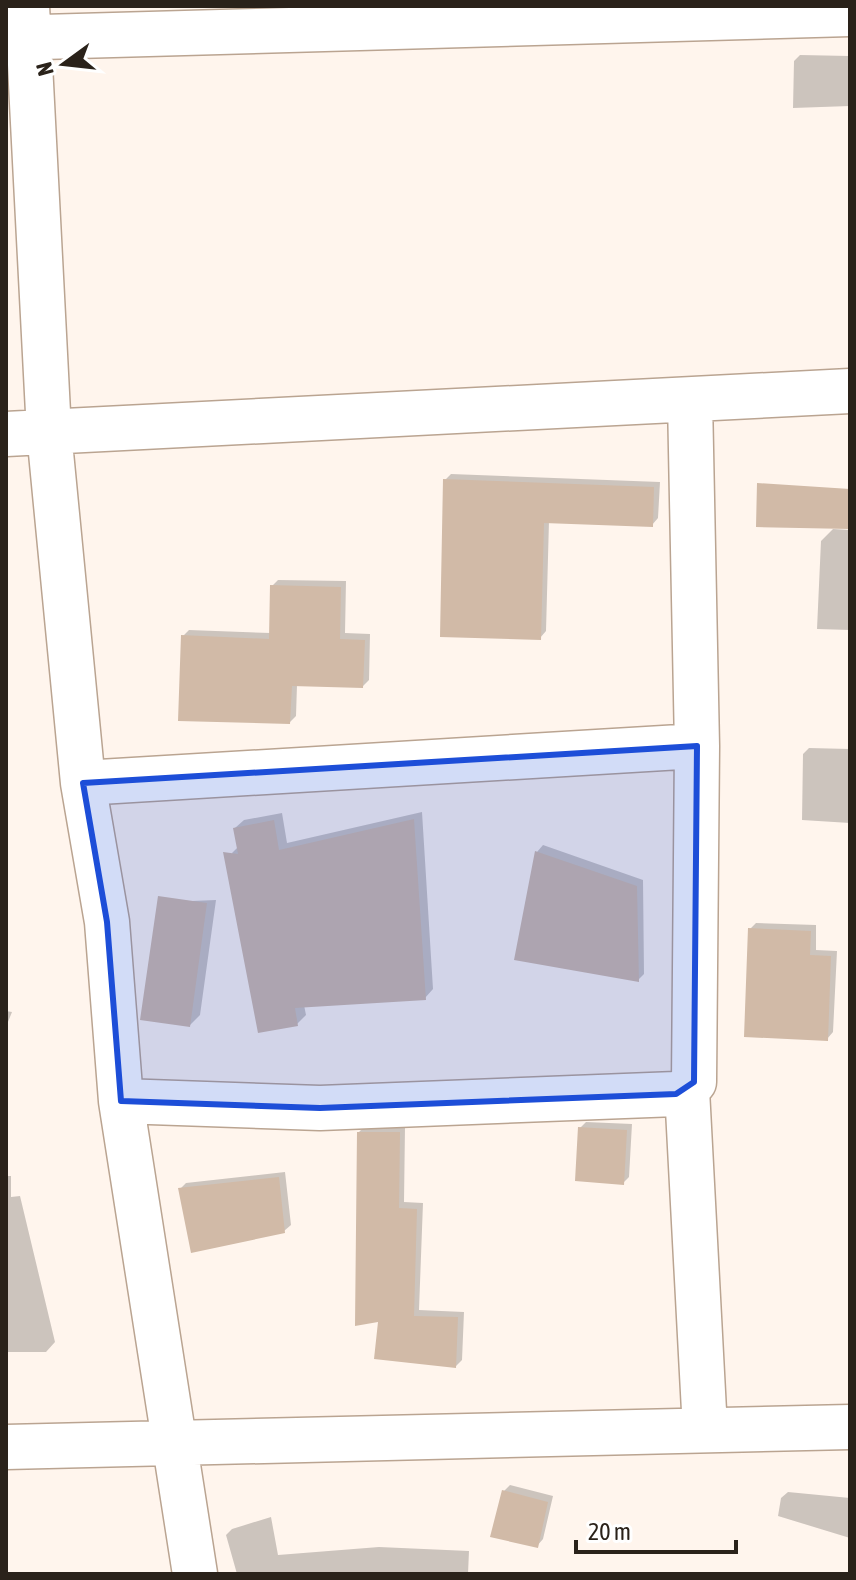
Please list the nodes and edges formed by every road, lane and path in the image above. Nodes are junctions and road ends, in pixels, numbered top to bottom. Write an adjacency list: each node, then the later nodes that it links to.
1 (850, 14): 2 (street)
2 (20, 27): 5 (street)
3 (850, 391): 4 (street)
4 (690, 400): 5 (street); 7 (street)
5 (49, 432): 6 (street); 8 (street)
6 (6, 434)
7 (697, 746): 8 (street); 9 (street)
8 (83, 783): 10 (street)
9 (687, 1090): 10 (street); 12 (street)
10 (121, 1101): 13 (street)
11 (850, 1427): 12 (street)
12 (705, 1430): 13 (street)
13 (171, 1442): 14 (street); 15 (street)
14 (6, 1447)
15 (195, 1574)

